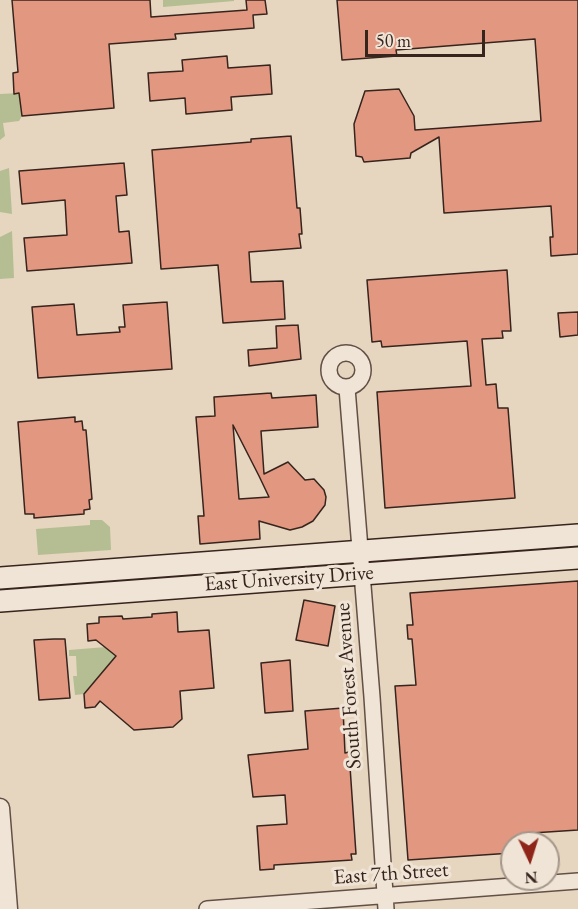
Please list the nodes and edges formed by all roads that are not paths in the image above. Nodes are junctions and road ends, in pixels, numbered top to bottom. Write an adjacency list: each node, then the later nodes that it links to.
1 (347, 388): 3 (street, South Forest Avenue)
2 (578, 535): 3 (main road, East University Drive)
3 (360, 551): 5 (street, South Forest Avenue); 6 (main road, East University Drive)
4 (578, 558): 5 (main road, East University Drive)
5 (362, 573): 7 (main road, East University Drive); 10 (street, South Forest Avenue)
6 (0, 579)
7 (0, 602)
8 (0, 808): 11 (street)
9 (578, 881): 10 (street, East 7th Street)
10 (386, 902): 12 (street, East 7th Street)
11 (8, 909)
12 (207, 909)

